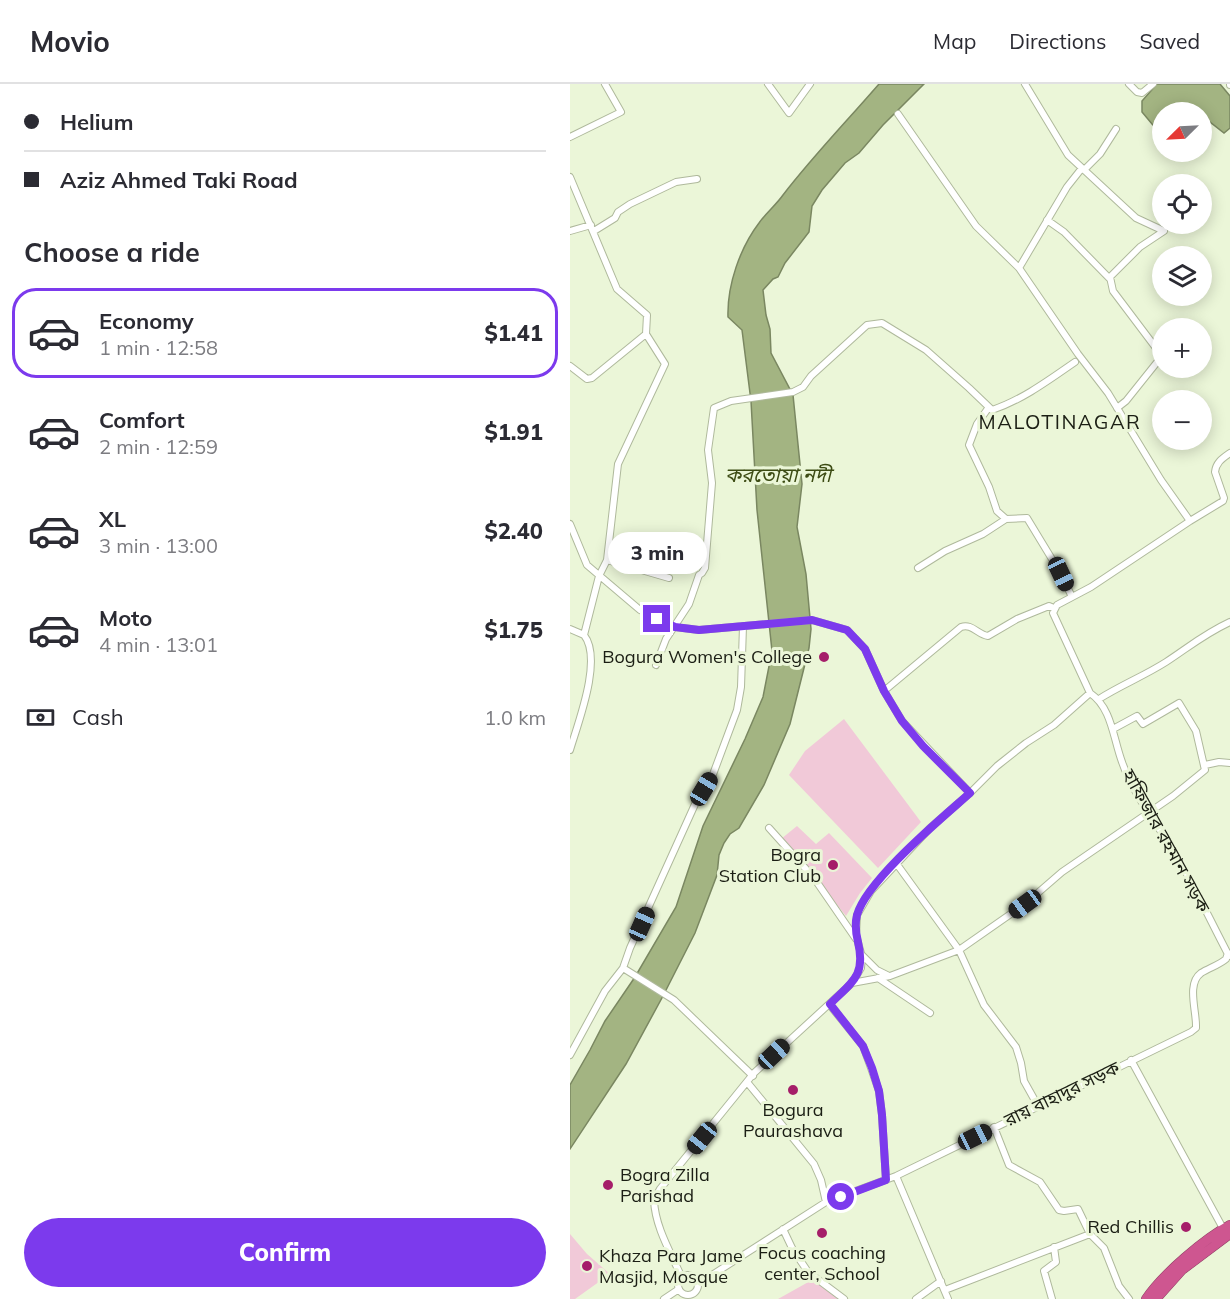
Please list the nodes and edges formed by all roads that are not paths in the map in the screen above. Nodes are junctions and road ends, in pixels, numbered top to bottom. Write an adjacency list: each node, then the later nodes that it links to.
1 (605, 84): 9 (street)
2 (768, 84): 3 (street)
3 (810, 84)
4 (1025, 84): 10 (street)
5 (1130, 84): 6 (street)
6 (1153, 84)
7 (898, 114): 16 (street)
8 (1116, 129): 10 (street)
9 (570, 137)
10 (1083, 169): 13 (street); 17 (street)
11 (570, 177): 14 (street)
12 (697, 179): 14 (street)
13 (1047, 220): 16 (street); 17 (street)
14 (592, 228): 15 (street); 18 (street)
15 (570, 231)
16 (1019, 268): 22 (street)
17 (1111, 280): 22 (street)
18 (646, 334): 20 (street); 28 (street)
19 (1075, 362): 21 (street)
20 (570, 366)
21 (989, 407): 25 (street); 36 (street)
22 (1117, 408): 26 (street)
23 (1230, 453): 24 (street)
24 (1227, 501): 26 (street)
25 (1006, 519): 29 (street); 32 (street)
26 (1190, 521): 32 (street)
27 (570, 524): 30 (street)
28 (607, 560): 30 (street); 31 (street)
29 (918, 568)
30 (599, 576): 36 (street); 38 (street)
31 (669, 578)
32 (1072, 597): 33 (street)
33 (1054, 608): 40 (street); 41 (street)
34 (1230, 622): 42 (street)
35 (743, 626): 36 (street); 40 (street); 55 (street)
36 (675, 627): 39 (street)
37 (570, 629): 38 (street)
38 (584, 635): 44 (street)
39 (656, 665)
40 (884, 691): 47 (street)
41 (1090, 693): 42 (street); 47 (street)
42 (1099, 699): 43 (street, হাফিজার রহমান সড়ক)
43 (1113, 729): 46 (street); 48 (street, হাফিজার রহমান সড়ক)
44 (570, 750)
45 (1230, 763): 46 (street)
46 (1205, 765): 48 (street)
47 (970, 793): 50 (street)
48 (1148, 812): 52 (street); 54 (street, হাফিজার রহমান সড়ক)
49 (769, 828): 51 (street)
50 (896, 863): 51 (street); 52 (street)
51 (858, 942): 53 (street)
52 (959, 950): 56 (street); 65 (street)
53 (860, 951): 56 (street); 58 (street)
54 (1229, 956): 62 (street, রায় বাহাদুর সড়ক)
55 (623, 968): 61 (street); 63 (street)
56 (890, 976): 57 (street)
57 (878, 978): 58 (street); 60 (street)
58 (852, 982): 59 (street)
59 (830, 1004): 63 (street); 68 (street)
60 (930, 1013)
61 (570, 1055)
62 (1131, 1060): 65 (street, রায় বাহাদুর সড়ক); 71 (street)
63 (753, 1076): 64 (street)
64 (747, 1082): 69 (street); 74 (street)
65 (1038, 1106): 66 (street, রায় বাহাদুর সড়ক)
66 (994, 1127): 67 (street, রায় বাহাদুর সড়ক); 72 (street)
67 (896, 1176): 68 (street, রায় বাহাদুর সড়ক); 75 (street)
68 (886, 1180): 69 (street, রায় বাহাদুর সড়ক)
69 (826, 1202): 70 (street, রায় বাহাদুর সড়ক)
70 (783, 1229): 76 (street, রায় বাহাদুর সড়ক); 82 (street)
71 (1228, 1231): 87 (highway); 88 (highway)
72 (1090, 1234): 73 (street); 86 (street)
73 (1054, 1247): 78 (street); 85 (street)
74 (682, 1278): 76 (street); 77 (street)
75 (941, 1281): 78 (street); 83 (street)
76 (698, 1284): 79 (street)
77 (679, 1288): 79 (street); 80 (street)
78 (945, 1290): 84 (street)
79 (684, 1294): 81 (street)
80 (664, 1299)
81 (677, 1299)
82 (844, 1299)
83 (916, 1299)
84 (948, 1299)
85 (1052, 1299)
86 (1129, 1299)
87 (1146, 1299)
88 (1156, 1299)

